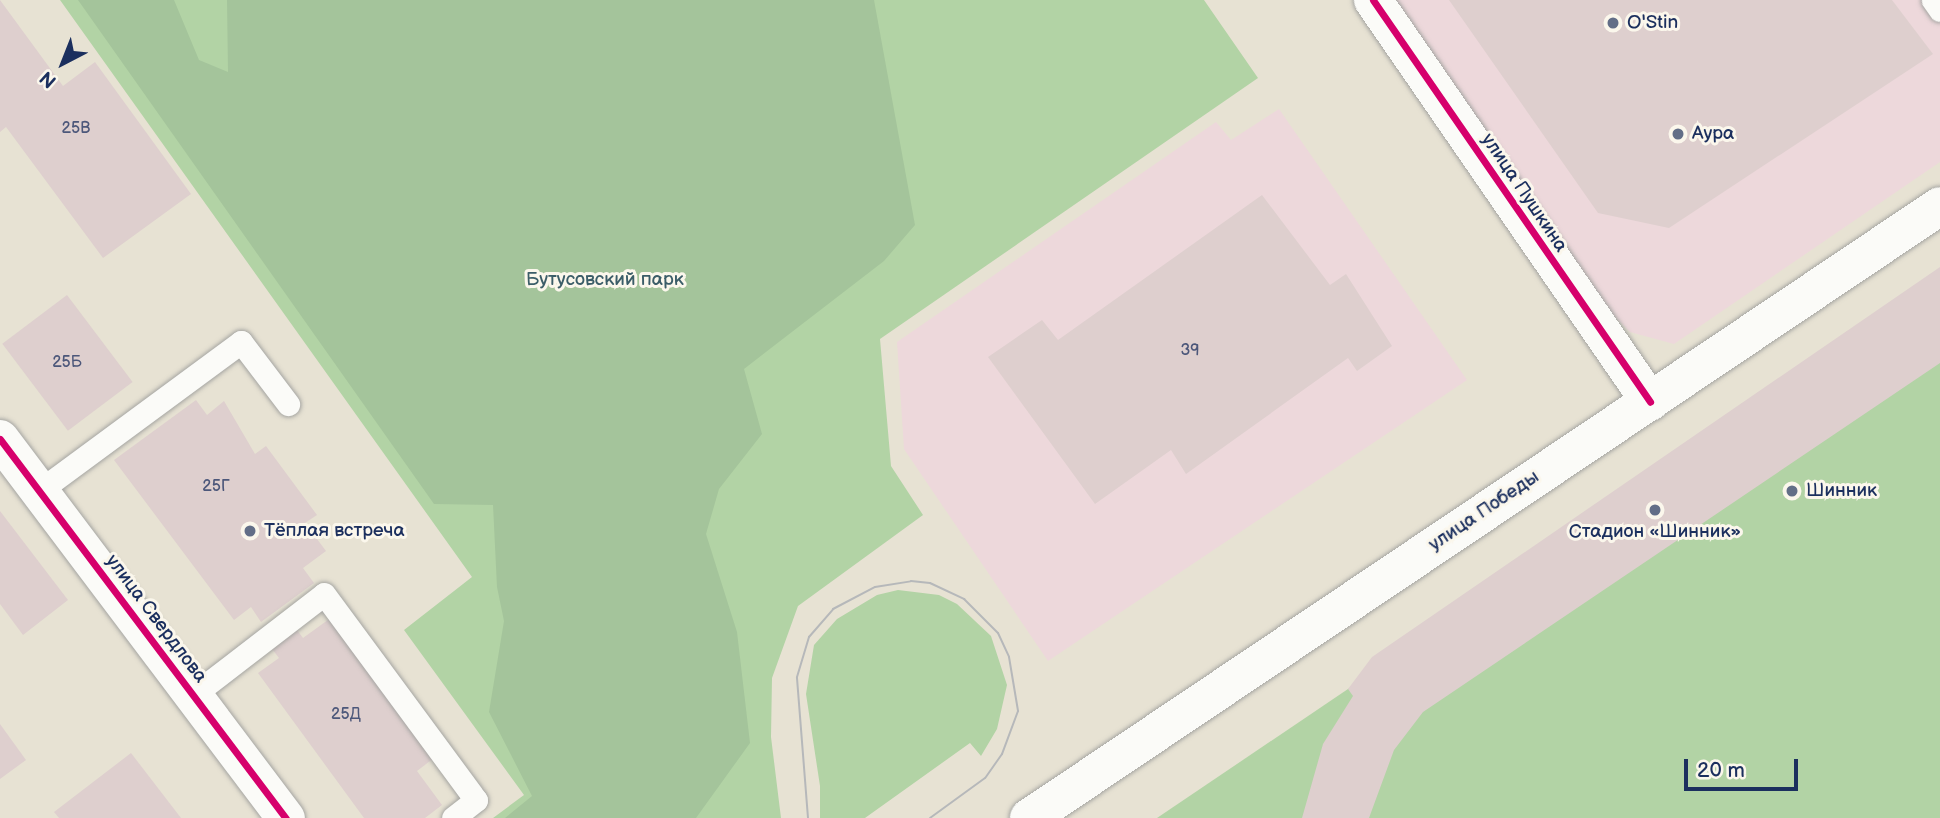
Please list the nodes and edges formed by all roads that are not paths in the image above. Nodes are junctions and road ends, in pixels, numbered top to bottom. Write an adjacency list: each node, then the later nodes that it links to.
1 (1373, 0): 5 (main road, улица Пушкина)
2 (1933, 0): 3 (lane)
3 (1940, 10)
4 (1940, 206): 5 (main road, улица Победы)
5 (1650, 402): 10 (main road, улица Победы)
6 (288, 404): 8 (lane)
7 (0, 439): 8 (main road, улица Свердлова)
8 (39, 491): 9 (main road, улица Свердлова)
9 (193, 695): 11 (main road, улица Свердлова); 12 (lane)
10 (1050, 812)
11 (286, 818)
12 (453, 818)

